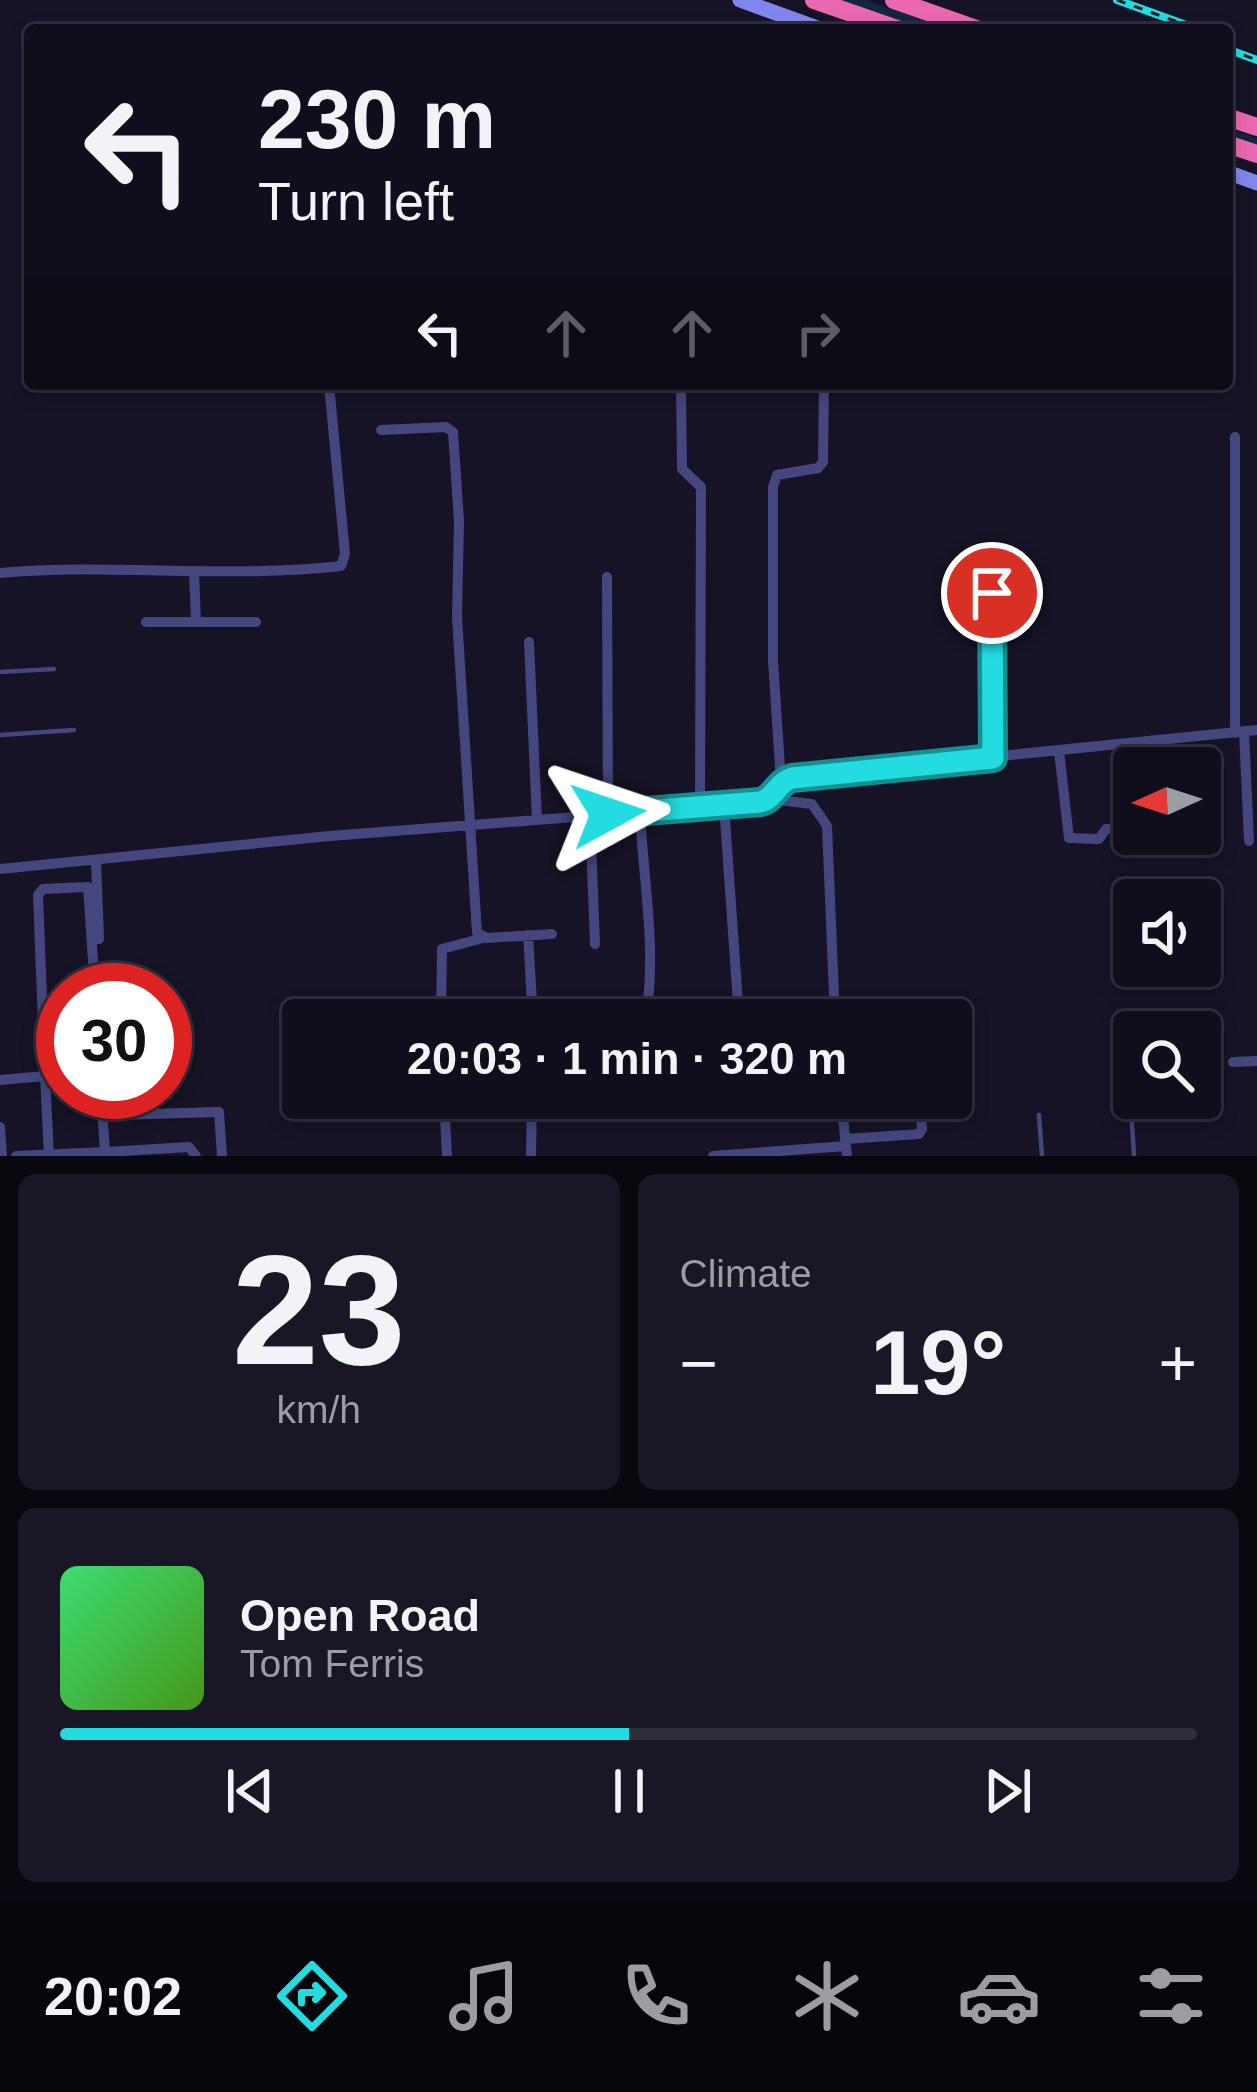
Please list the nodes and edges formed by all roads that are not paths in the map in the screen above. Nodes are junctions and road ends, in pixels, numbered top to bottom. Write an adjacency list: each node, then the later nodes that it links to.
1 (740, 0): 4 (main road)
2 (814, 0): 5 (highway)
3 (894, 0): 6 (highway)
4 (806, 24)
5 (883, 24)
6 (963, 24)
7 (329, 390): 12 (street)
8 (681, 390): 30 (street)
9 (824, 390): 27 (street)
10 (381, 430): 35 (street)
11 (1235, 437): 23 (street)
12 (194, 572): 13 (street); 17 (street)
13 (0, 573)
14 (607, 577): 32 (street)
15 (992, 593): 26 (lane)
16 (146, 622): 17 (street)
17 (196, 622): 18 (street)
18 (256, 622)
19 (529, 642): 34 (street)
20 (55, 669): 21 (lane)
21 (0, 672)
22 (74, 730): 24 (lane)
23 (1245, 731): 25 (street); 37 (street)
24 (0, 735)
25 (1059, 751): 26 (street); 36 (street)
26 (993, 758): 27 (street)
27 (781, 782): 28 (street)
28 (770, 799): 29 (street); 53 (street)
29 (724, 805): 30 (street); 52 (street)
30 (700, 807): 31 (street)
31 (640, 812): 32 (street); 51 (street)
32 (608, 814): 33 (street)
33 (590, 816): 34 (street); 45 (street)
34 (537, 820): 35 (street)
35 (469, 825): 38 (street); 44 (street)
36 (1113, 828)
37 (1249, 841)
38 (96, 860): 39 (street); 48 (street)
39 (60, 863): 40 (street); 41 (street)
40 (0, 869)
41 (62, 887): 46 (street); 47 (street)
42 (552, 934): 43 (street)
43 (528, 935): 44 (street); 50 (street)
44 (483, 938): 49 (street)
45 (596, 944)
46 (41, 963)
47 (96, 963)
48 (98, 963)
49 (441, 999)
50 (532, 999)
51 (648, 999)
52 (738, 999)
53 (835, 999)
54 (1257, 1061): 55 (street)
55 (1233, 1062)
56 (36, 1077): 57 (street)
57 (0, 1080)
58 (192, 1113): 73 (street)
59 (1039, 1115): 77 (lane)
60 (47, 1119): 69 (street)
61 (104, 1119): 68 (street)
62 (445, 1119): 74 (street)
63 (532, 1119): 75 (street)
64 (921, 1119): 67 (street)
65 (1132, 1119): 78 (lane)
66 (0, 1127): 70 (street)
67 (846, 1147): 76 (street)
68 (105, 1152): 69 (street); 72 (street)
69 (49, 1155): 71 (street)
70 (2, 1156)
71 (16, 1156)
72 (196, 1156)
73 (222, 1156)
74 (447, 1156)
75 (531, 1156)
76 (713, 1156)
77 (1042, 1156)
78 (1134, 1156)

